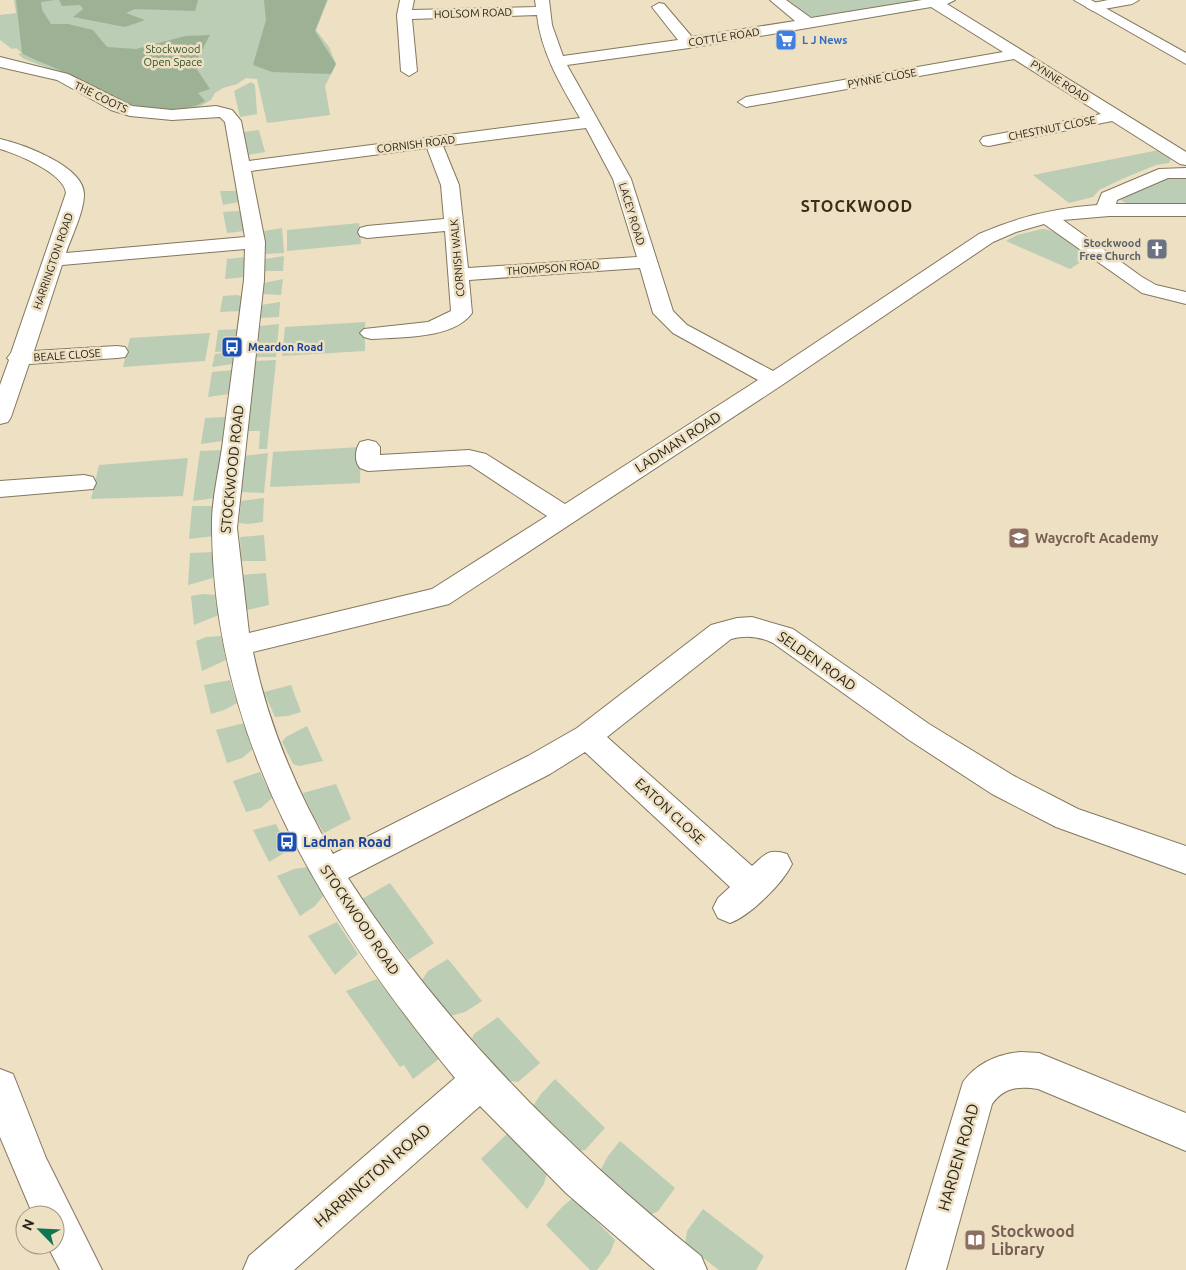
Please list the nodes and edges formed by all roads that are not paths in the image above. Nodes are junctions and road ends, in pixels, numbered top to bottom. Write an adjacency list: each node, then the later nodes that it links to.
1 (777, 0): 8 (street)
2 (1132, 0): 4 (street)
3 (941, 1): 8 (street, COTTLE ROAD); 10 (street, PYNNE ROAD)
4 (1086, 3): 11 (street)
5 (542, 5): 6 (street, HOLSOM ROAD); 13 (street, LACEY ROAD)
6 (406, 7): 14 (street)
7 (659, 7): 9 (street)
8 (808, 23): 9 (street, COTTLE ROAD)
9 (689, 43): 13 (street, COTTLE ROAD)
10 (1017, 54): 15 (street, PYNNE CLOSE); 17 (street, PYNNE ROAD)
11 (1186, 59)
12 (3, 60): 16 (street, THE COOTS)
13 (558, 61): 18 (street, LACEY ROAD)
14 (409, 71)
15 (746, 102)
16 (226, 113): 23 (street, STOCKWOOD ROAD)
17 (1114, 116): 19 (street, CHESTNUT CLOSE); 22 (street, PYNNE ROAD)
18 (590, 122): 20 (street, CORNISH ROAD); 32 (street, LACEY ROAD)
19 (989, 141)
20 (433, 142): 23 (street, CORNISH ROAD); 28 (street, CORNISH WALK)
21 (0, 144): 31 (street, HARRINGTON ROAD)
22 (1186, 160)
23 (242, 167): 30 (street, STOCKWOOD ROAD)
24 (1186, 173): 25 (street)
25 (1106, 209): 26 (street, LADMAN ROAD); 27 (street, LADMAN ROAD)
26 (1186, 210)
27 (1047, 217): 34 (street); 38 (street, LADMAN ROAD)
28 (454, 224): 29 (street); 33 (street, CORNISH WALK)
29 (367, 232)
30 (255, 242): 31 (street); 44 (street, STOCKWOOD ROAD)
31 (54, 260): 37 (street, HARRINGTON ROAD)
32 (647, 262): 33 (street, THOMPSON ROAD); 38 (street, LACEY ROAD)
33 (459, 275): 35 (street, CORNISH WALK)
34 (1186, 298)
35 (371, 336)
36 (116, 352): 37 (street, BEALE CLOSE)
37 (18, 358): 39 (street, HARRINGTON ROAD)
38 (774, 380): 43 (street, LADMAN ROAD)
39 (0, 417)
40 (367, 464): 43 (street)
41 (84, 482): 42 (street)
42 (0, 489)
43 (564, 515): 44 (street, LADMAN ROAD)
44 (238, 646): 48 (street, STOCKWOOD ROAD)
45 (587, 736): 46 (street, SELDEN ROAD); 47 (street, EATON CLOSE); 48 (street, SELDEN ROAD)
46 (1186, 860)
47 (776, 864)
48 (326, 873): 49 (street, STOCKWOOD ROAD)
49 (481, 1080): 55 (street, HARRINGTON ROAD); 56 (street, STOCKWOOD ROAD)
50 (0, 1087): 52 (street)
51 (1186, 1132): 57 (street, HARDEN ROAD)
52 (48, 1205)
53 (65, 1238): 54 (street)
54 (82, 1270)
55 (263, 1270)
56 (688, 1270)
57 (926, 1270)

